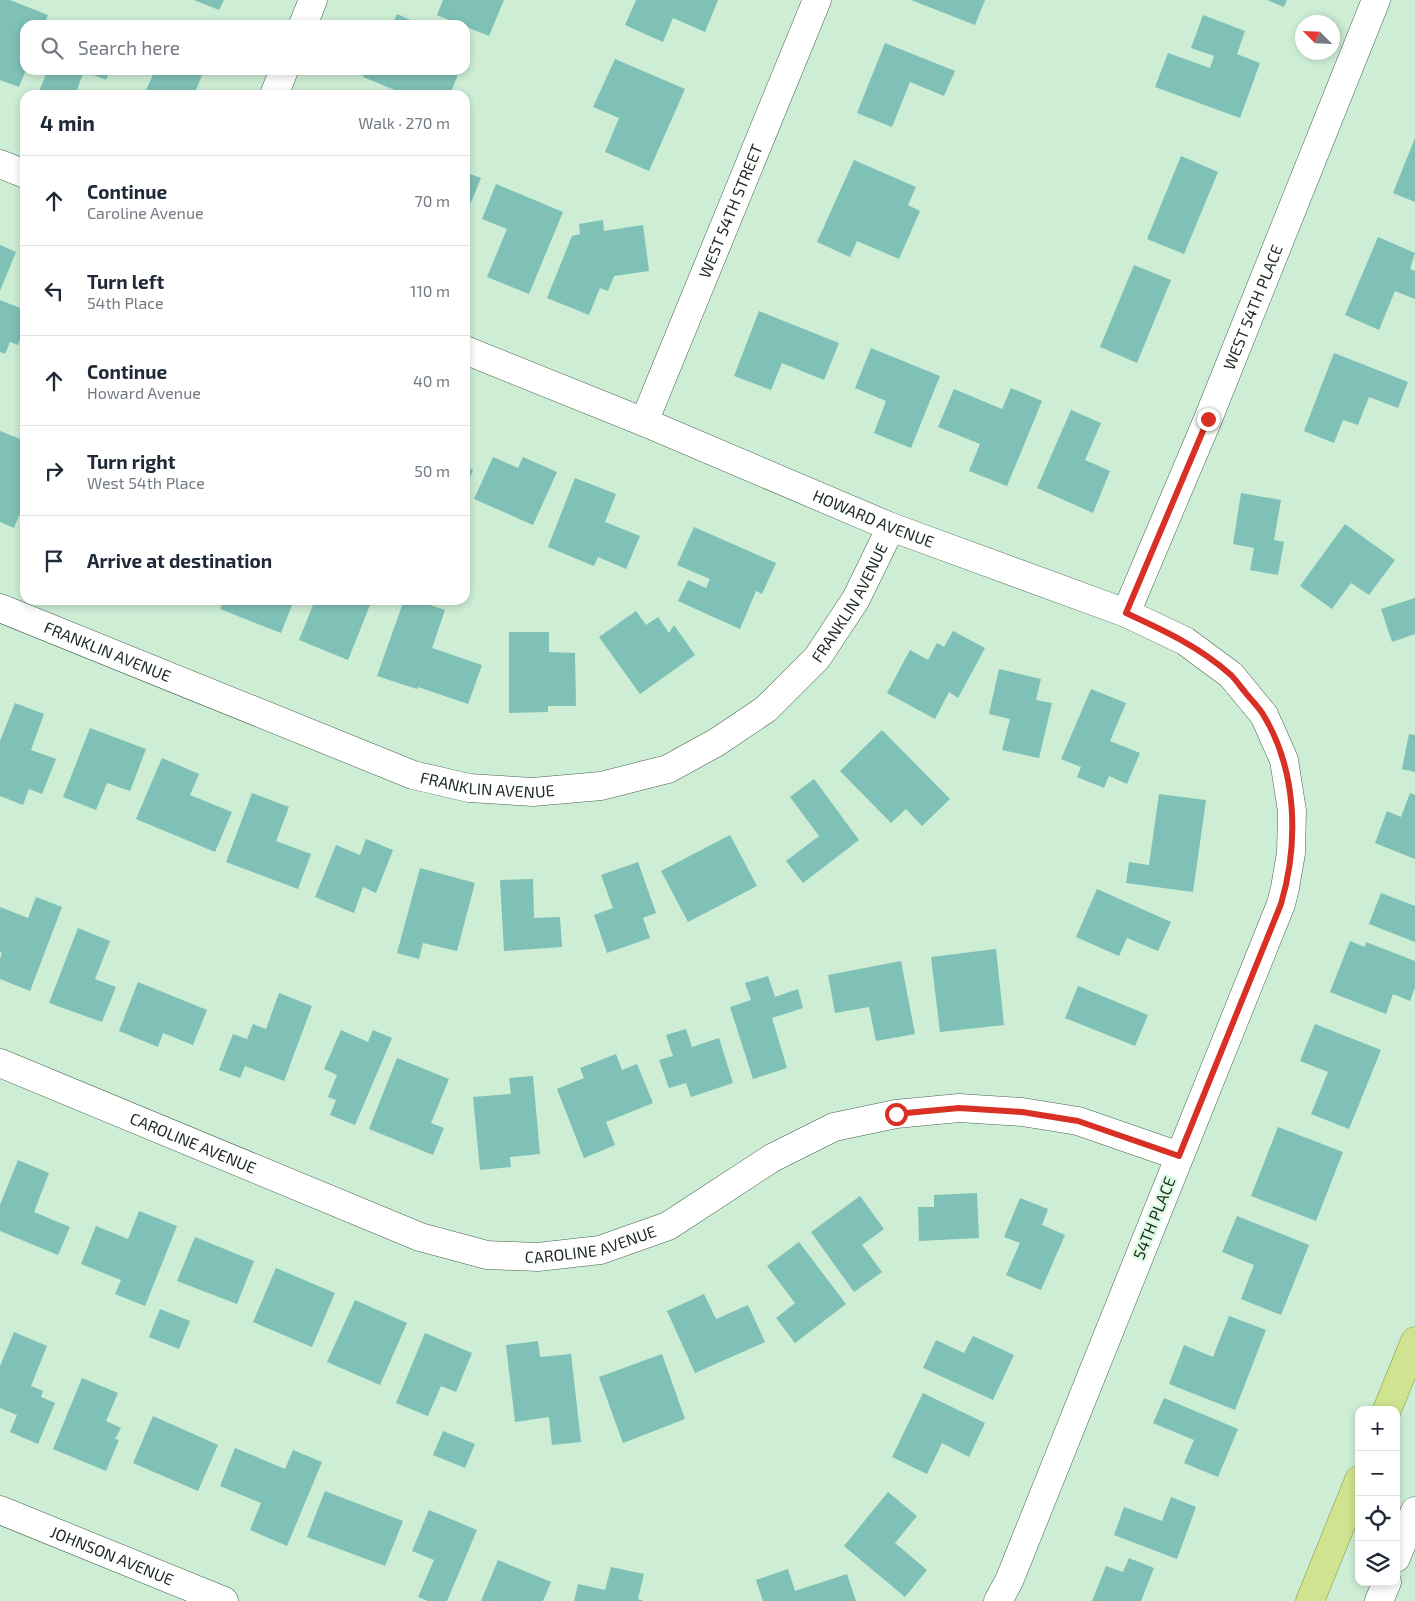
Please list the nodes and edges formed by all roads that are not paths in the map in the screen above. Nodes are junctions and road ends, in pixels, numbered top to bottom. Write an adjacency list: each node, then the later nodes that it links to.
1 (313, 0): 4 (street)
2 (817, 0): 10 (street, WEST 54TH STREET)
3 (1376, 0): 13 (street, WEST 54TH PLACE)
4 (305, 20)
5 (282, 75): 6 (street)
6 (276, 90)
7 (0, 164): 8 (street)
8 (20, 172)
9 (470, 352): 10 (street, HOWARD AVENUE)
10 (644, 422): 11 (street, HOWARD AVENUE)
11 (891, 526): 12 (street, FRANKLIN AVENUE); 13 (street, HOWARD AVENUE)
12 (0, 608)
13 (1126, 613): 14 (street, HOWARD AVENUE)
14 (1264, 715): 16 (street, 54TH PLACE)
15 (0, 1063): 16 (street, CAROLINE AVENUE)
16 (1179, 1156): 25 (street, 54TH PLACE)
17 (1415, 1341): 18 (main road)
18 (1389, 1406)
19 (1355, 1490): 26 (main road)
20 (0, 1510): 24 (street, JOHNSON AVENUE)
21 (1415, 1511): 22 (street)
22 (1400, 1548)
23 (1385, 1586): 27 (street)
24 (224, 1601)
25 (998, 1601)
26 (1310, 1601)
27 (1379, 1601)

